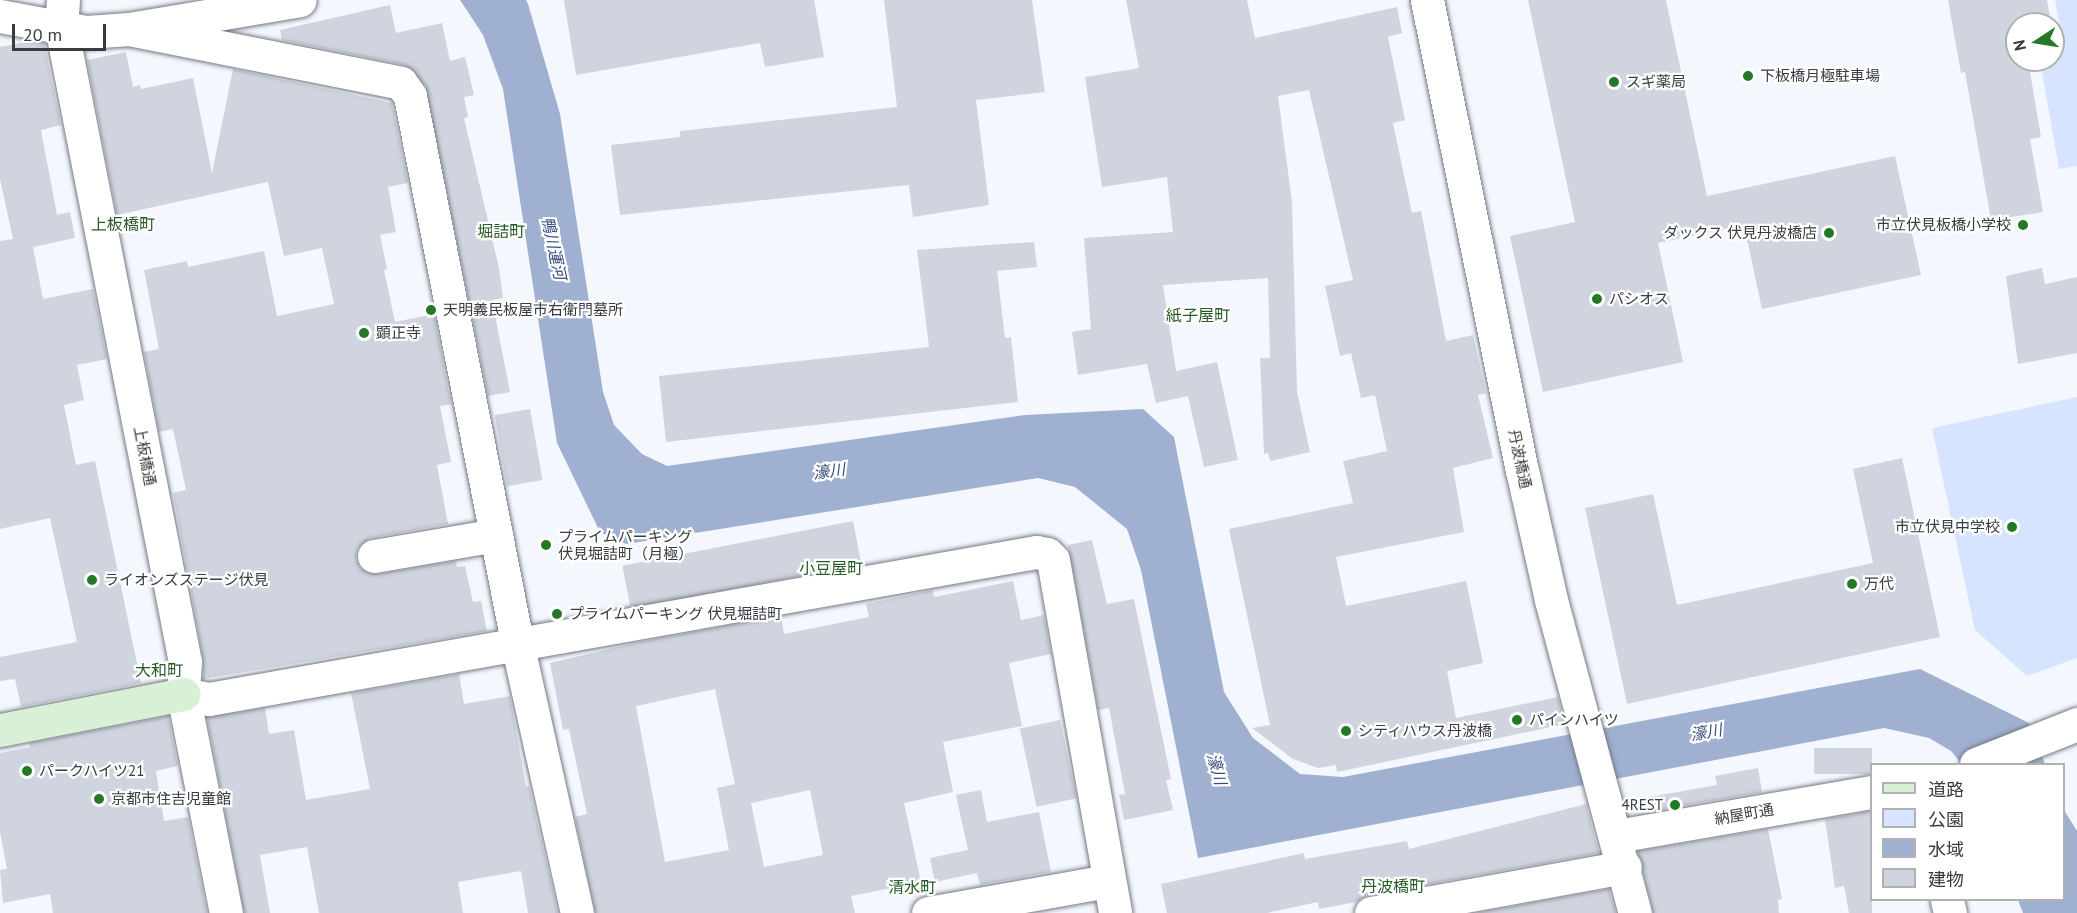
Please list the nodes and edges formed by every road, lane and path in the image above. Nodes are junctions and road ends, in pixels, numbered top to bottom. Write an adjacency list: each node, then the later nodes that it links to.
1 (300, 0): 5 (street)
2 (1427, 0): 14 (street, 丹波橋通)
3 (62, 13): 4 (street); 5 (street); 9 (street, 上板橋通)
4 (0, 16)
5 (129, 29): 6 (street)
6 (496, 535): 7 (street); 8 (street)
7 (374, 556)
8 (518, 647): 9 (street); 16 (street); 18 (street)
9 (183, 694): 10 (street); 17 (street, 上板橋通)
10 (0, 729)
11 (2064, 729): 12 (street)
12 (1981, 763)
13 (1870, 792): 14 (street, 納屋町通)
14 (1617, 836): 15 (street, 丹波橋通)
15 (1626, 867): 21 (street); 22 (street, 丹波橋通)
16 (1108, 881): 19 (street); 20 (street)
17 (226, 913)
18 (577, 913)
19 (928, 913)
20 (1115, 913)
21 (1371, 913)
22 (1635, 913)

